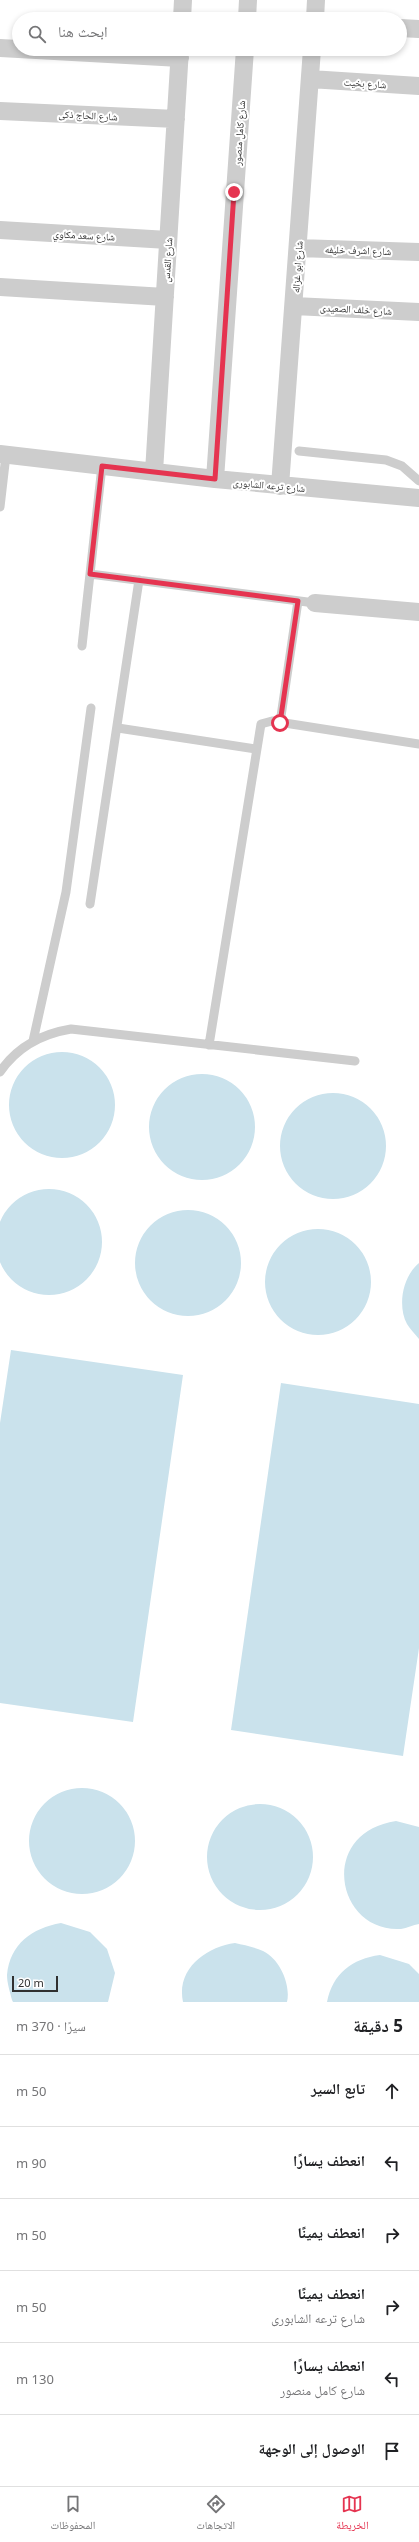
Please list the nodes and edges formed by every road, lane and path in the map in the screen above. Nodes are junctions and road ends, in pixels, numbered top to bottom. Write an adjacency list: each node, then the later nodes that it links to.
1 (183, 0): 4 (street)
2 (248, 0): 5 (street)
3 (316, 0): 6 (street)
4 (182, 12)
5 (247, 12)
6 (315, 12)
7 (407, 28): 8 (street)
8 (419, 29)
9 (0, 48): 10 (street)
10 (12, 48)
11 (180, 56): 17 (street, شارع القدس)
12 (245, 56): 30 (street, شارع كامل منصور)
13 (312, 56): 14 (street, شارع ابو غزاله)
14 (310, 79): 15 (street, شارع بخيت); 20 (street, شارع ابو غزاله)
15 (419, 86)
16 (0, 111): 17 (street, شارع الحاج ذكى)
17 (176, 119): 19 (street, شارع القدس)
18 (0, 230): 19 (street, شارع سعد مكاوي)
19 (168, 240): 23 (street, شارع القدس)
20 (298, 248): 21 (street, شارع اشرف خليفه); 24 (street, شارع ابو غزاله)
21 (419, 252)
22 (0, 287): 23 (street)
23 (165, 297): 29 (street, شارع القدس)
24 (294, 306): 25 (street, شارع خلف الصعيدى); 32 (street, شارع ابو غزاله)
25 (419, 312)
26 (299, 451): 31 (lane)
27 (3, 455): 28 (street, شارع ترعه الشابورى); 34 (lane)
28 (102, 466): 29 (street, شارع ترعه الشابورى); 35 (lane)
29 (154, 472): 30 (street, شارع ترعه الشابورى)
30 (215, 479): 32 (street, شارع ترعه الشابورى)
31 (419, 481)
32 (280, 486): 33 (street, شارع ترعه الشابورى)
33 (419, 498)
34 (0, 507)
35 (90, 574): 36 (lane); 39 (lane)
36 (139, 580): 37 (lane); 42 (lane)
37 (307, 602): 38 (street); 41 (lane)
38 (419, 612)
39 (82, 646)
40 (90, 708): 46 (lane)
41 (280, 723): 43 (lane); 44 (lane)
42 (118, 728): 44 (lane); 45 (lane)
43 (419, 744)
44 (256, 748): 47 (lane)
45 (90, 904)
46 (33, 1040): 47 (lane); 49 (lane)
47 (209, 1044): 48 (lane)
48 (355, 1061)
49 (0, 1072)

